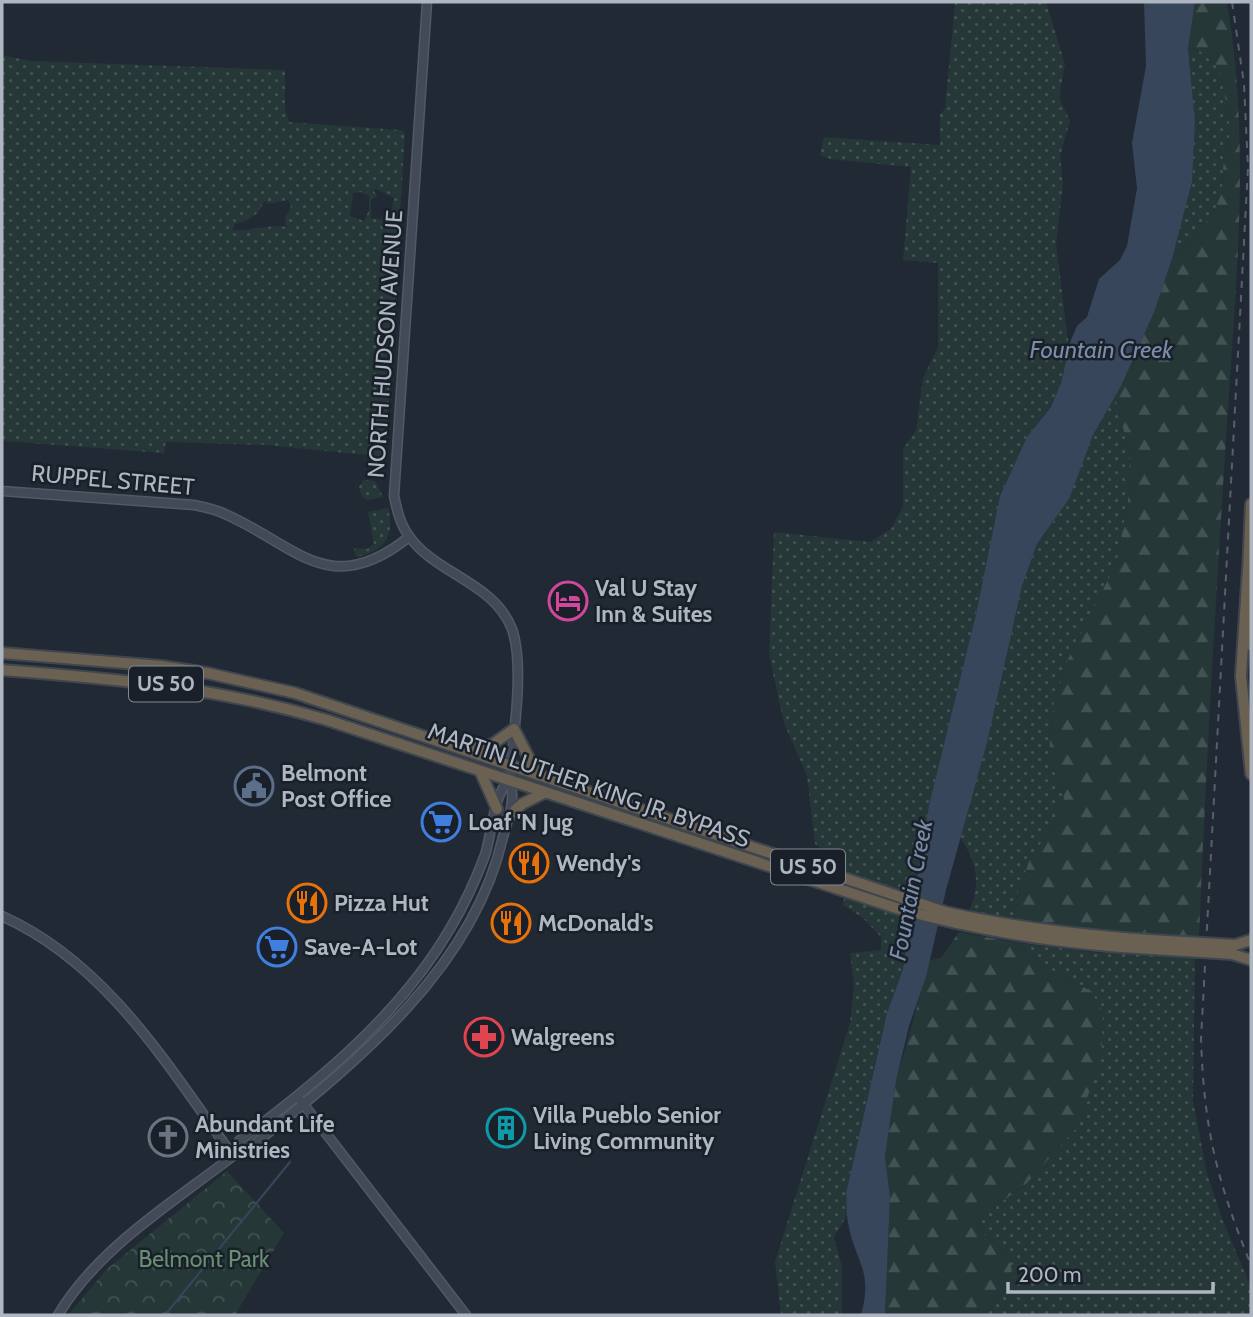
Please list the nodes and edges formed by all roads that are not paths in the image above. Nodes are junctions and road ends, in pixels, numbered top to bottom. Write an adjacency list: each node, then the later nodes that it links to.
1 (427, 2): 4 (main road, NORTH HUDSON AVENUE)
2 (2, 491): 4 (main road, RUPPEL STREET)
3 (1251, 504): 5 (highway)
4 (409, 537): 9 (main road)
5 (1248, 569): 6 (highway); 14 (highway)
6 (1251, 645)
7 (2, 653): 10 (highway, MARTIN LUTHER KING JR. BYPASS / US 50)
8 (2, 670): 12 (highway, MARTIN LUTHER KING JR. BYPASS / US 50)
9 (514, 730): 10 (highway); 11 (main road); 13 (highway)
10 (468, 749): 11 (highway, MARTIN LUTHER KING JR. BYPASS / US 50)
11 (511, 764): 13 (highway, MARTIN LUTHER KING JR. BYPASS / US 50); 15 (main road)
12 (480, 771): 15 (highway, MARTIN LUTHER KING JR. BYPASS / US 50); 17 (highway)
13 (537, 774): 19 (highway, MARTIN LUTHER KING JR. BYPASS / US 50)
14 (1251, 775)
15 (509, 780): 16 (highway, MARTIN LUTHER KING JR. BYPASS / US 50); 17 (main road); 18 (main road)
16 (544, 793): 18 (highway); 19 (highway, MARTIN LUTHER KING JR. BYPASS / US 50)
17 (497, 809): 24 (main road)
18 (508, 817): 24 (main road)
19 (896, 903): 22 (highway, MARTIN LUTHER KING JR. BYPASS / US 50, bridge)
20 (2, 916): 25 (main road)
21 (1251, 940): 22 (highway)
22 (1233, 949): 23 (highway, MARTIN LUTHER KING JR. BYPASS / US 50)
23 (1248, 959)
24 (300, 1101): 25 (main road); 27 (main road)
25 (233, 1156): 26 (main road)
26 (58, 1315)
27 (466, 1315)

